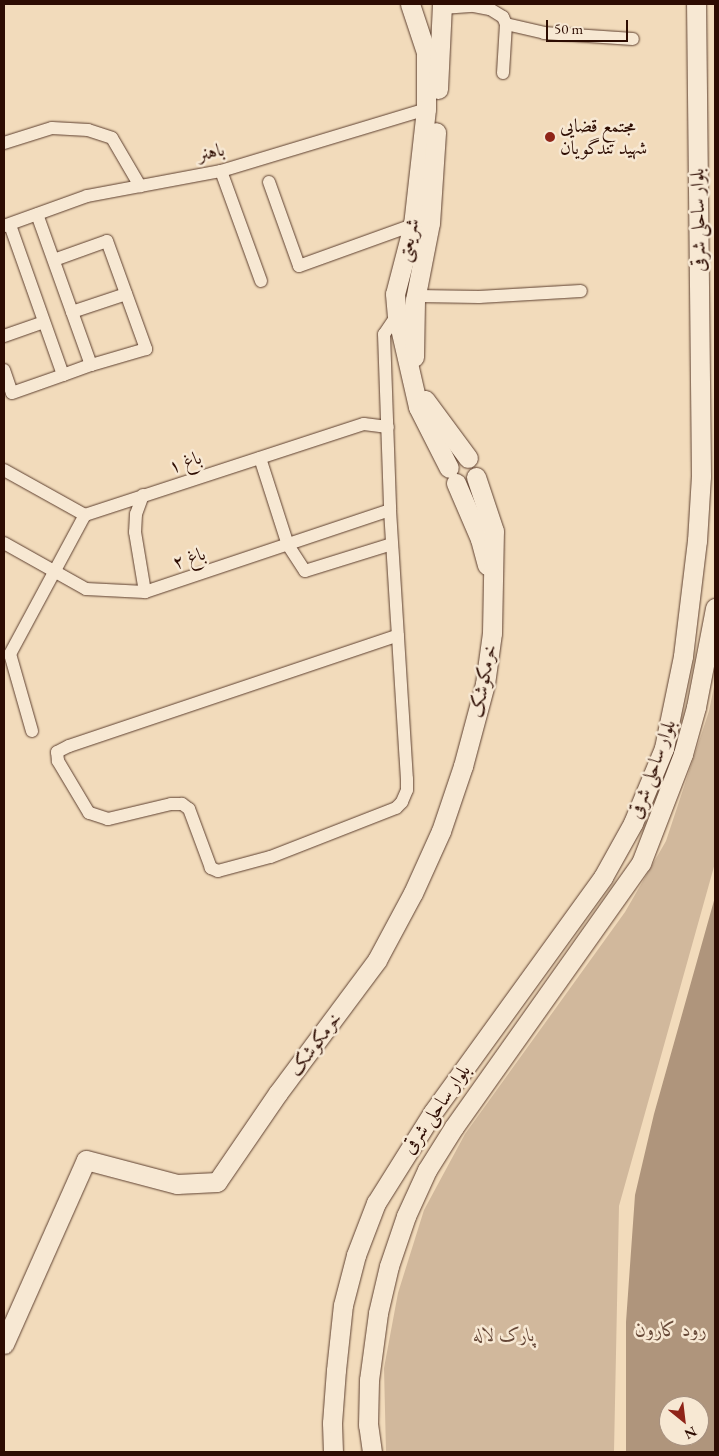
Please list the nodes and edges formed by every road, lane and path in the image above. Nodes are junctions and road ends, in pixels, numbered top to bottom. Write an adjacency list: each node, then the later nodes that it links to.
1 (410, 4): 8 (main road, شریعتی)
2 (421, 4): 4 (main road)
3 (696, 4): 16 (main road, بلوار ساحلی شرقی)
4 (440, 5): 5 (street); 14 (main road, شریعتی)
5 (506, 24): 6 (street); 7 (street)
6 (633, 39)
7 (503, 73)
8 (426, 109): 10 (street, باهنر); 14 (main road, شریعتی)
9 (4, 143): 12 (street)
10 (221, 171): 12 (street, باهنر); 19 (street)
11 (269, 182): 14 (street)
12 (140, 186): 13 (street, باهنر)
13 (37, 214): 15 (street, باهنر); 17 (street)
14 (422, 224): 22 (main road, شریعتی)
15 (7, 225): 25 (street)
16 (707, 250): 23 (main road, بلوار ساحلی شرقی)
17 (54, 260): 21 (street); 24 (street)
18 (715, 280): 23 (main road)
19 (262, 281)
20 (582, 291): 22 (street)
21 (126, 294): 24 (street); 28 (street)
22 (407, 297): 27 (main road, شریعتی); 31 (street)
23 (700, 299): 51 (main road, بلوار ساحلی شرقی)
24 (72, 312): 28 (street)
25 (44, 322): 26 (street); 30 (street)
26 (4, 336)
27 (410, 354): 33 (main road, شریعتی); 35 (main road, شریعتی)
28 (92, 365): 30 (street)
29 (4, 370): 30 (street)
30 (63, 375)
31 (388, 427): 32 (street, باغ ۱); 38 (street)
32 (260, 458): 37 (street, باغ ۱); 42 (street)
33 (468, 458): 35 (main road); 36 (main road)
34 (4, 470): 39 (street)
35 (452, 476): 36 (main road); 44 (main road, شریعتی)
36 (476, 477): 44 (main road)
37 (143, 495): 39 (street, باغ ۱); 45 (street)
38 (390, 510): 41 (street); 42 (street, باغ ۲)
39 (86, 516): 43 (street)
40 (4, 543): 43 (street, باغ ۲)
41 (392, 544): 42 (street); 47 (street)
42 (288, 545): 45 (street, باغ ۲)
43 (55, 572): 45 (street, باغ ۲); 48 (street)
44 (492, 583): 49 (main road, خرمکوشک)
45 (144, 592)
46 (715, 608): 50 (main road, بلوار ساحلی شرقی)
47 (398, 634): 47 (street)
48 (32, 731)
49 (4, 1344)
50 (368, 1425): 52 (main road); 53 (main road, بلوار ساحلی شرقی)
51 (334, 1452)
52 (364, 1452)
53 (372, 1452)

